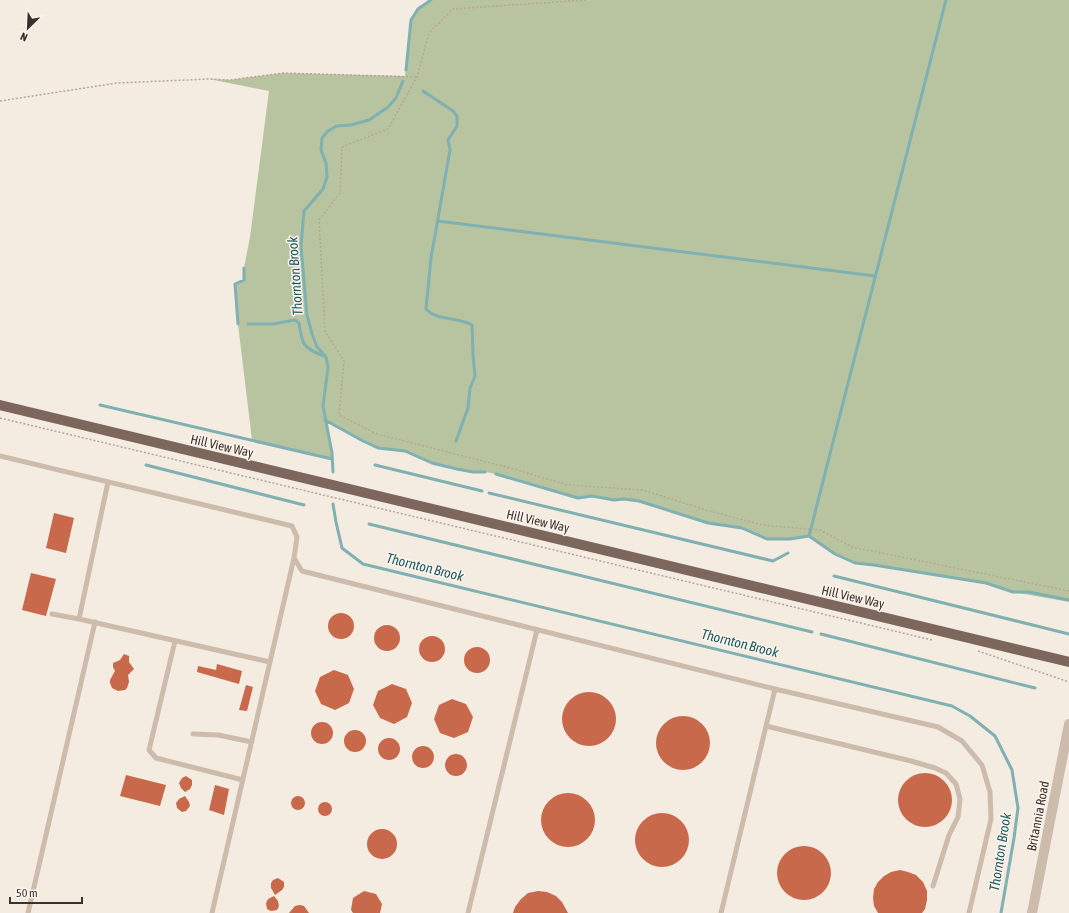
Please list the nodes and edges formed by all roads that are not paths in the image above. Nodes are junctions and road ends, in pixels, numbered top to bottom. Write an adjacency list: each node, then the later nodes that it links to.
1 (0, 405): 11 (main road, Hill View Way)
2 (0, 456): 3 (lane)
3 (108, 482): 4 (lane); 6 (lane)
4 (294, 558): 8 (lane); 10 (lane)
5 (52, 614): 6 (lane)
6 (79, 619): 7 (lane)
7 (95, 622): 9 (lane); 19 (lane)
8 (537, 630): 12 (lane); 21 (lane)
9 (175, 640): 10 (lane); 17 (lane)
10 (270, 662): 16 (lane)
11 (1069, 662)
12 (775, 689): 14 (lane); 23 (lane)
13 (1069, 724): 24 (street, Britannia Road)
14 (766, 726): 18 (lane); 22 (lane)
15 (193, 734): 16 (lane)
16 (252, 742): 17 (lane)
17 (243, 780): 20 (lane)
18 (933, 886)
19 (28, 913)
20 (212, 913)
21 (468, 913)
22 (721, 913)
23 (969, 913)
24 (1032, 913)

